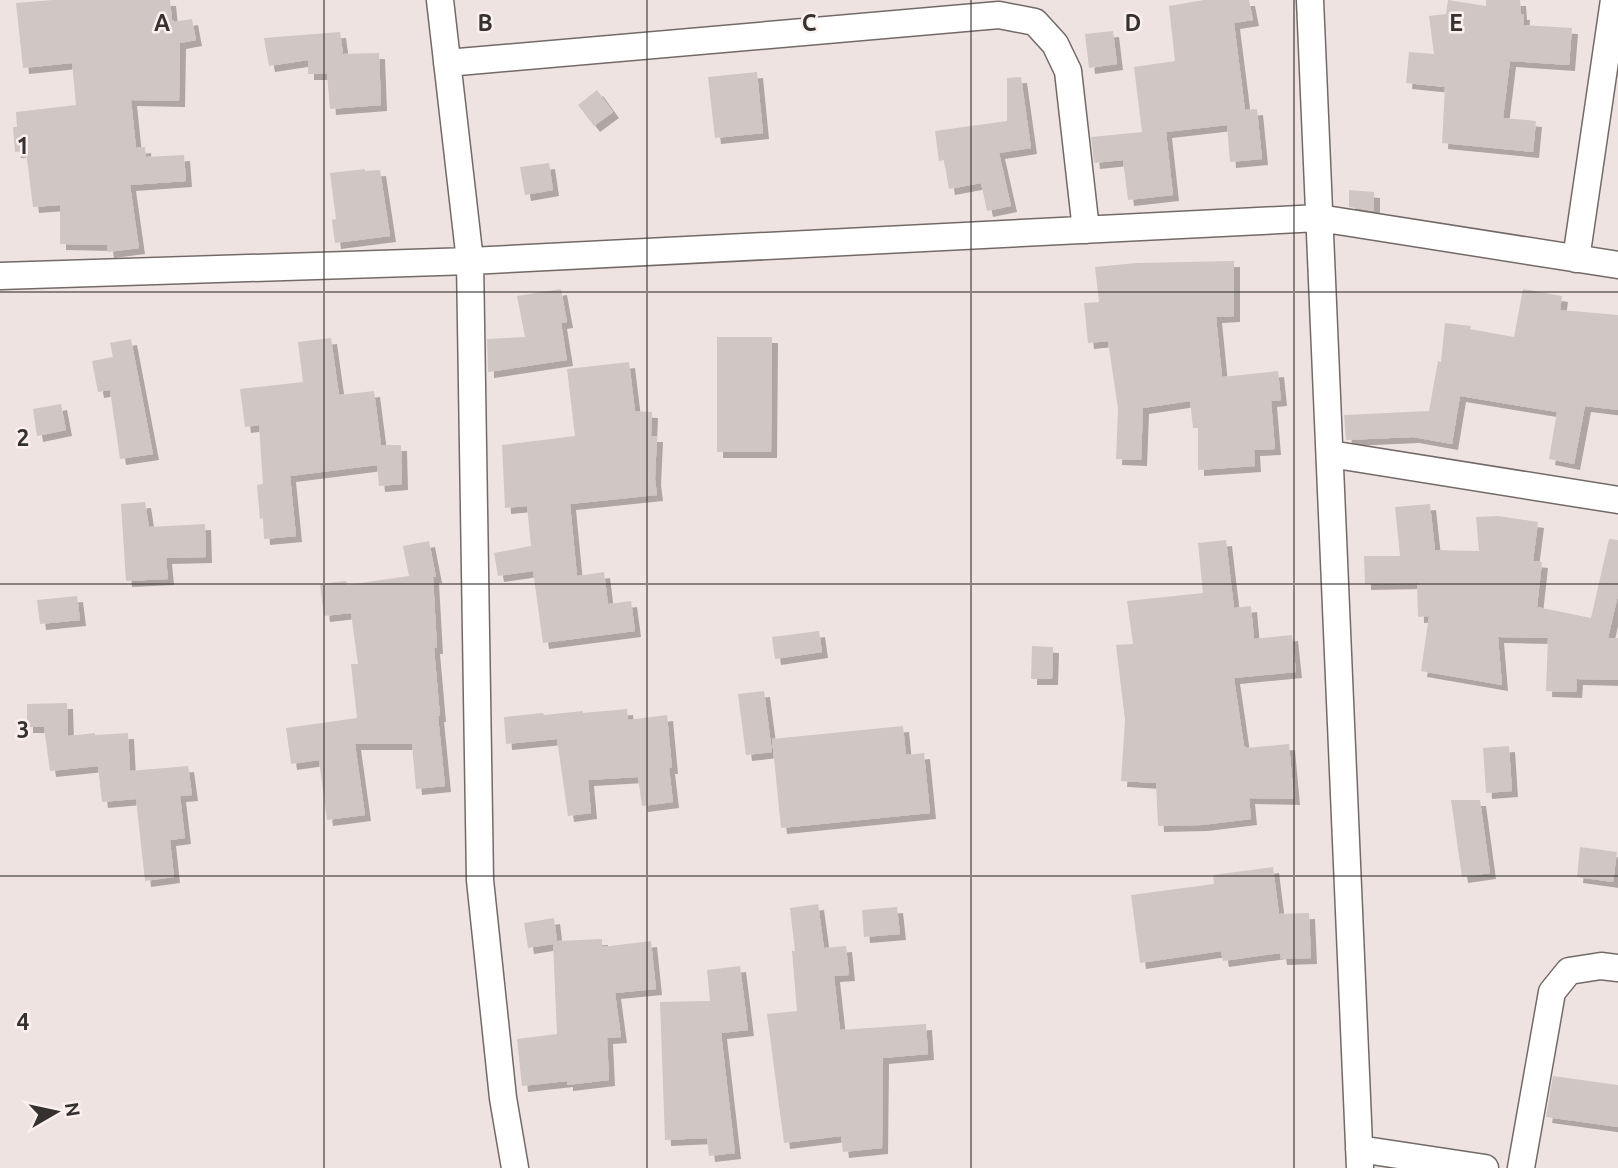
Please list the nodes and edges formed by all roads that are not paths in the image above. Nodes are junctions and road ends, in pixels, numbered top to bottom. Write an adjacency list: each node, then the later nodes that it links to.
1 (440, 0): 4 (street)
2 (1310, 0): 5 (street)
3 (1614, 0): 7 (street)
4 (447, 63): 6 (street); 8 (street)
5 (1319, 218): 6 (street); 7 (street); 11 (street)
6 (1086, 230): 8 (street)
7 (1576, 259): 9 (street)
8 (470, 261): 10 (street); 15 (street)
9 (1618, 265)
10 (0, 276)
11 (1330, 454): 12 (street); 14 (street)
12 (1618, 500)
13 (1618, 968): 17 (street)
14 (1360, 1159): 16 (street)
15 (514, 1168)
16 (1485, 1168)
17 (1521, 1168)

